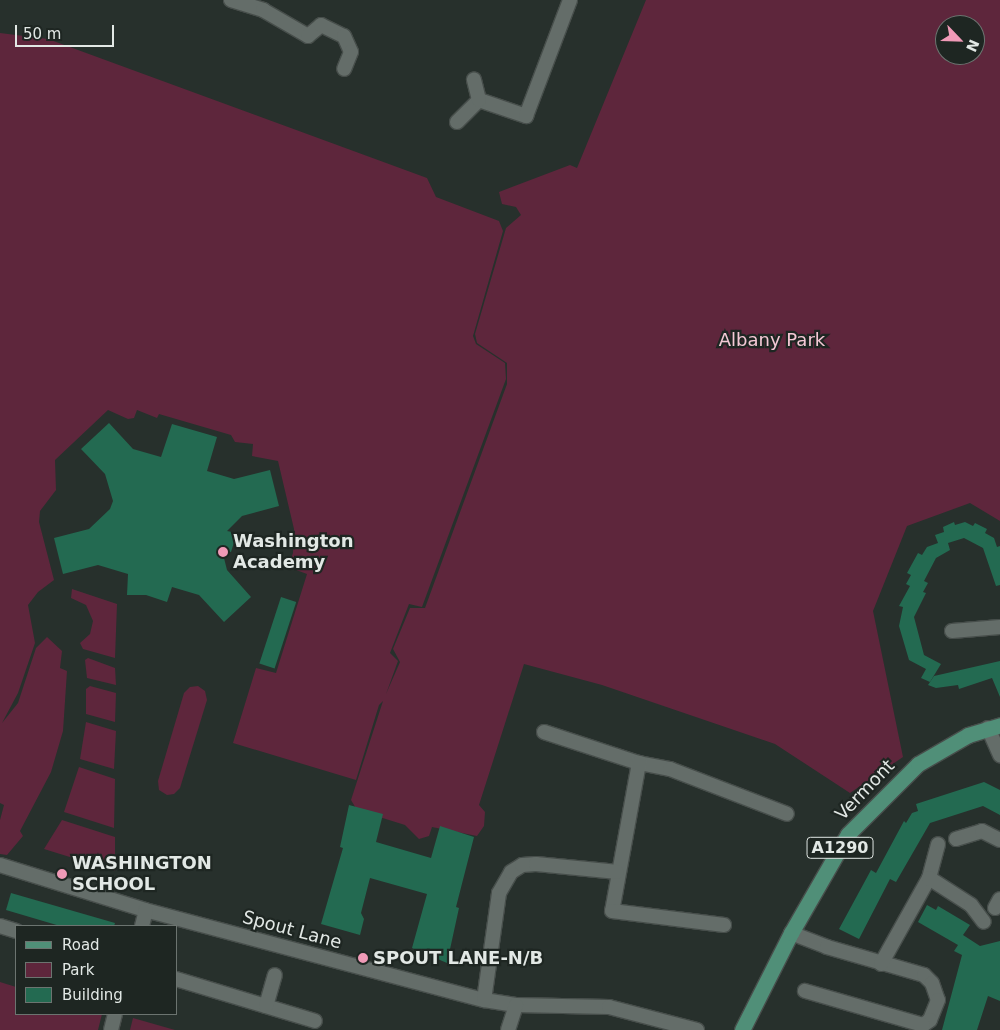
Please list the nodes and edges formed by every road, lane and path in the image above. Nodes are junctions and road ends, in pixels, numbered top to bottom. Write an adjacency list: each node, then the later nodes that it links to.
1 (231, 0): 3 (street)
2 (570, 0): 5 (street)
3 (344, 69)
4 (474, 80): 5 (street)
5 (479, 100): 6 (street)
6 (457, 122)
7 (1000, 627): 8 (street)
8 (952, 631)
9 (994, 726): 11 (street); 26 (main road, Vermont / A1290)
10 (544, 732): 12 (street)
11 (1000, 755)
12 (639, 763): 13 (street); 18 (street)
13 (787, 814)
14 (956, 839): 15 (street)
15 (1000, 840)
16 (938, 844): 19 (street)
17 (0, 865): 20 (street, Spout Lane)
18 (616, 872): 23 (street); 31 (street)
19 (929, 878): 21 (street); 27 (street)
20 (146, 910): 22 (street); 31 (street, Spout Lane)
21 (984, 922)
22 (142, 925)
23 (724, 925)
24 (0, 926): 25 (street)
25 (15, 931)
26 (791, 933): 27 (street); 40 (main road, Vermont / A1290)
27 (882, 964): 36 (street)
28 (275, 975): 32 (street)
29 (178, 980): 32 (street)
30 (805, 991): 36 (street)
31 (484, 1000): 33 (street, Spout Lane)
32 (266, 1006): 35 (street)
33 (516, 1006): 38 (street); 39 (street, Spout Lane)
34 (116, 1015): 37 (street)
35 (315, 1021)
36 (927, 1026)
37 (111, 1030)
38 (508, 1030)
39 (697, 1030)
40 (742, 1030)

